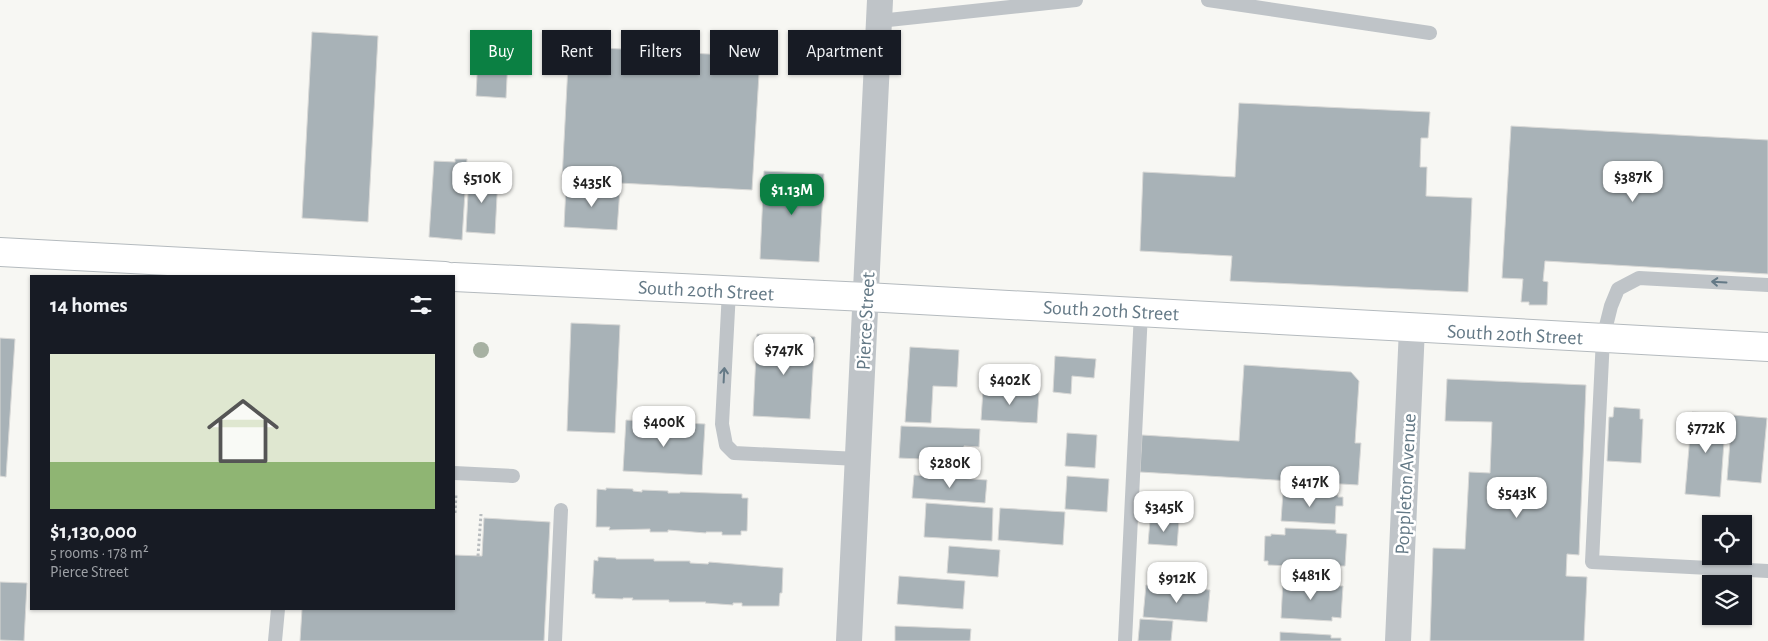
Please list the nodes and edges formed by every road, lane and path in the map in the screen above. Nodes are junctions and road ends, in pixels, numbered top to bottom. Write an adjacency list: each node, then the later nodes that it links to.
1 (1076, 0): 3 (lane)
2 (1208, 0): 4 (lane)
3 (879, 11): 10 (street, Pierce Street)
4 (1430, 33)
5 (0, 252): 6 (street)
6 (426, 275)
7 (455, 277): 9 (street, South 20th Street)
8 (1768, 285): 13 (lane, one-way to 13)
9 (728, 291): 10 (street, South 20th Street); 15 (lane, one-way to 9)
10 (866, 297): 11 (street, South 20th Street); 15 (street, Pierce Street)
11 (1141, 312): 12 (street, South 20th Street); 26 (lane)
12 (1412, 328): 13 (street, South 20th Street); 27 (street, Poppleton Avenue)
13 (1603, 338): 14 (street, South 20th Street); 21 (lane)
14 (1768, 347)
15 (858, 459): 25 (street, Pierce Street)
16 (455, 473): 17 (lane)
17 (513, 476)
18 (561, 510): 24 (lane)
19 (481, 514): 20 (path)
20 (478, 556)
21 (1768, 571)
22 (278, 610): 23 (lane)
23 (275, 641)
24 (555, 641)
25 (849, 641)
26 (1126, 641)
27 (1398, 641)

